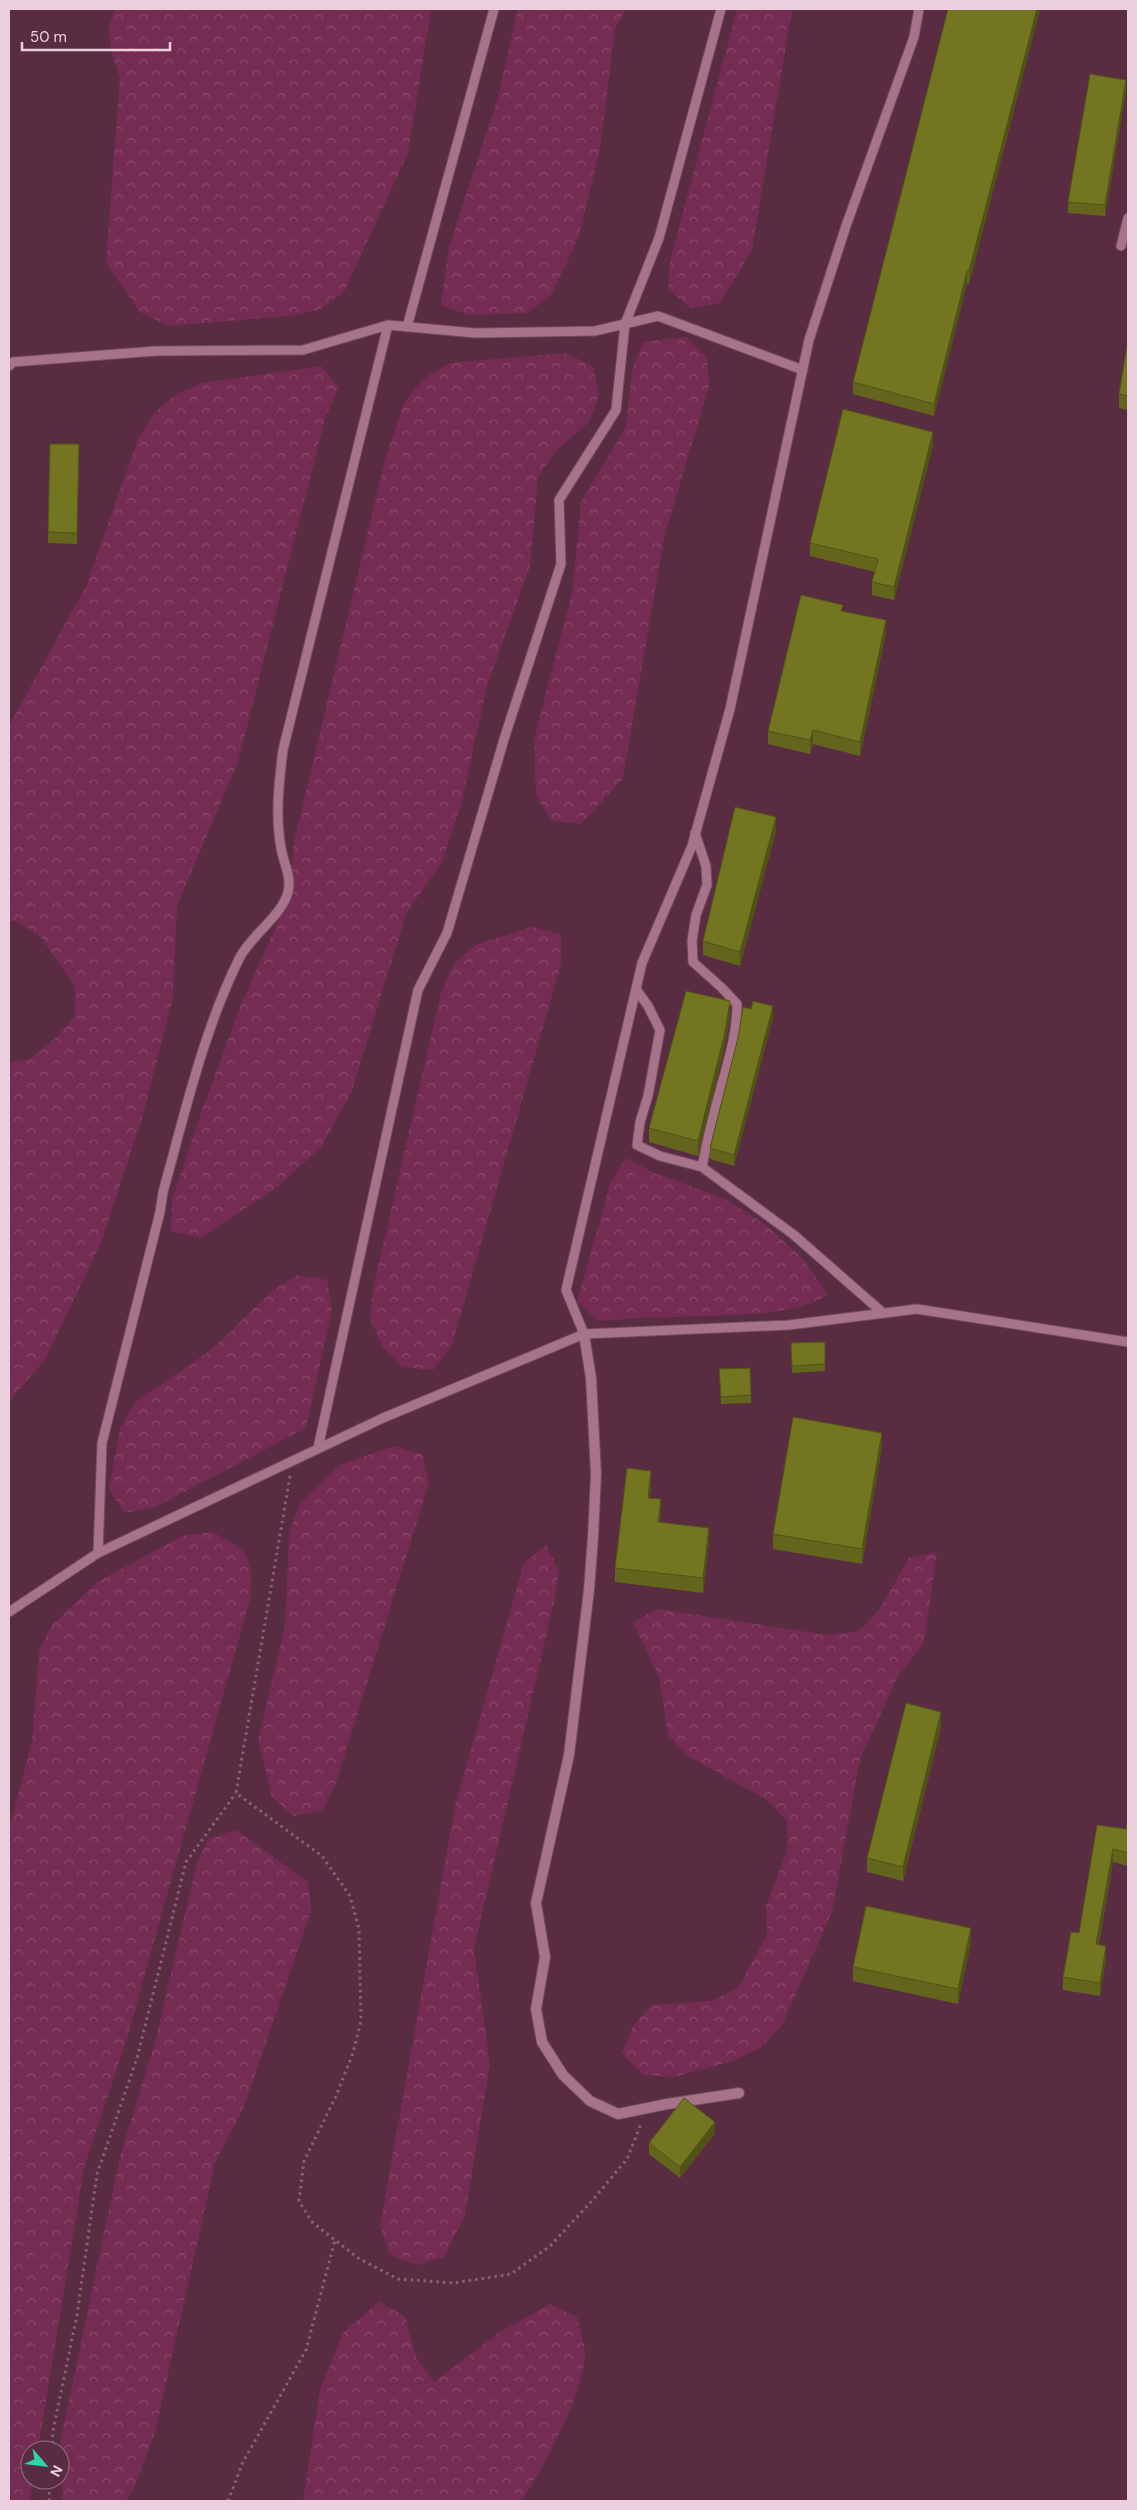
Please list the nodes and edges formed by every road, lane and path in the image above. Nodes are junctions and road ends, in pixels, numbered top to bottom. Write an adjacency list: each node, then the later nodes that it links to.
1 (494, 9): 8 (lane)
2 (721, 9): 6 (lane)
3 (918, 9): 10 (lane)
4 (1128, 218): 5 (lane)
5 (1121, 246)
6 (625, 324): 8 (lane); 10 (lane); 17 (lane)
7 (388, 326): 8 (lane); 9 (lane); 19 (lane)
8 (406, 327)
9 (9, 366)
10 (803, 370): 11 (lane)
11 (695, 833): 12 (lane); 13 (lane)
12 (636, 989): 13 (lane); 15 (lane)
13 (702, 1167): 14 (lane)
14 (883, 1313): 15 (lane); 16 (lane)
15 (584, 1334): 17 (lane); 23 (street)
16 (1128, 1342)
17 (318, 1448): 18 (lane)
18 (293, 1460): 19 (lane); 21 (path)
19 (98, 1553): 20 (lane)
20 (9, 1612)
21 (236, 1793): 24 (path); 25 (path)
22 (739, 2093): 23 (street)
23 (648, 2108): 24 (path)
24 (336, 2240): 26 (path)
25 (53, 2440)
26 (228, 2501)

